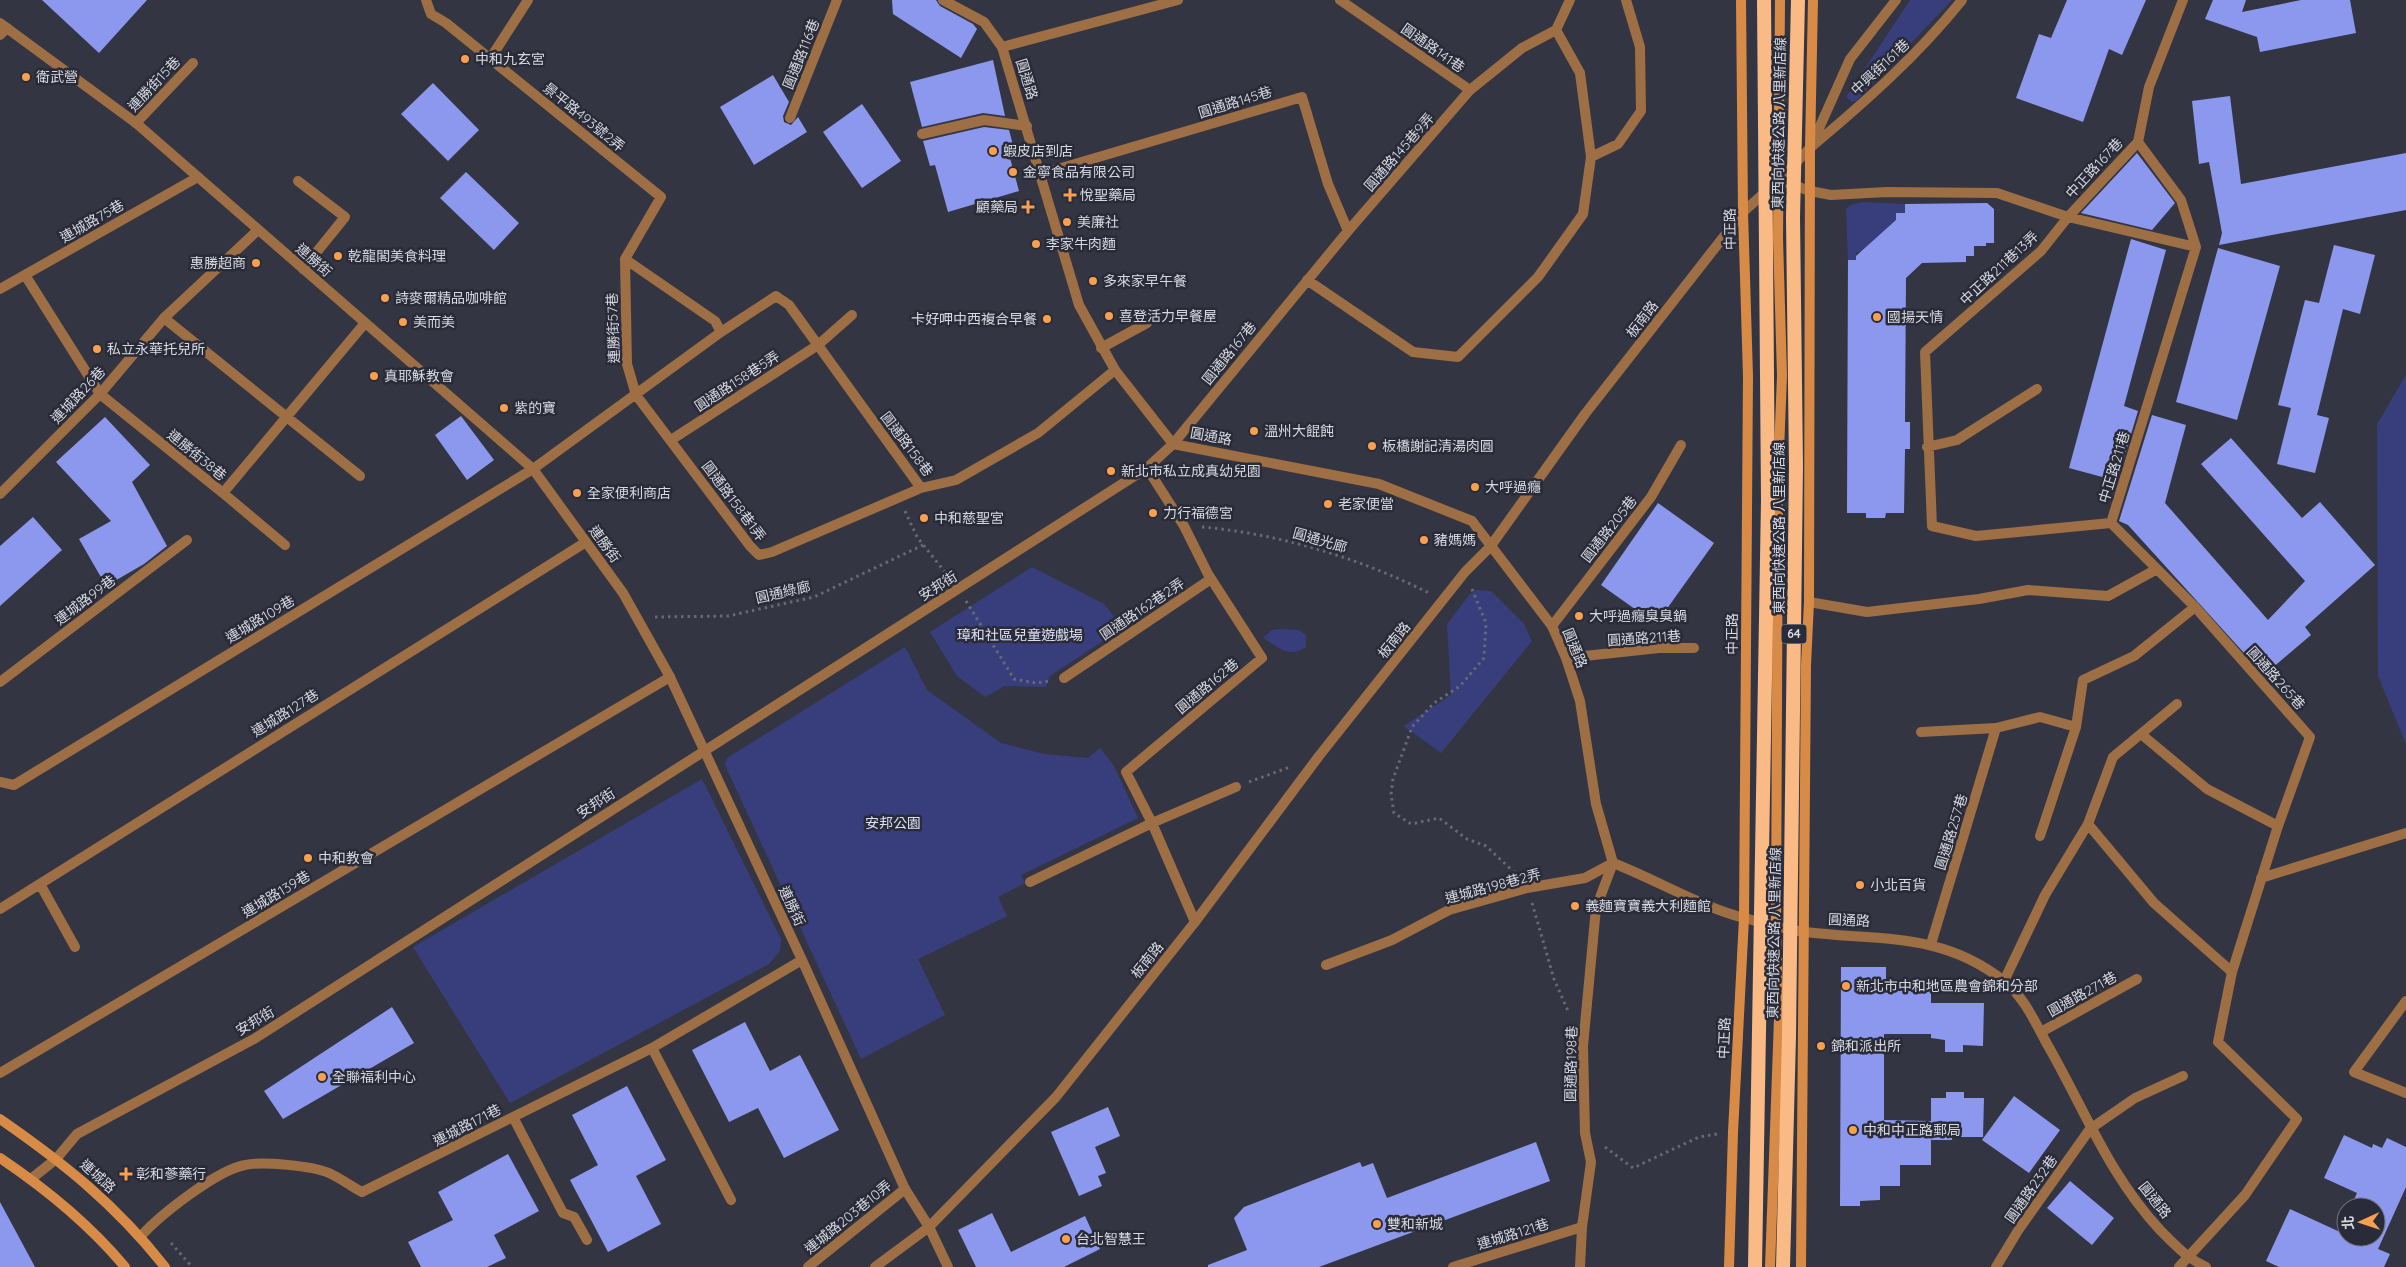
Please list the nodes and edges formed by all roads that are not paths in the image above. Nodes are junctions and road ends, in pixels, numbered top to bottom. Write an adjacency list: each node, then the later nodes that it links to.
1 (426, 0): 20 (street, 景平路493號2弄)
2 (528, 0): 20 (street)
3 (838, 0): 23 (street, 圓通路116巷)
4 (943, 0): 19 (street, 圓通路)
5 (1178, 0): 19 (street)
6 (1570, 0): 18 (street)
7 (1626, 0): 29 (street)
8 (1741, 0): 35 (main road, 中正路)
9 (1764, 0): 138 (highway, 東西向快速公路 八里新店線 / 64, bridge)
10 (1780, 0): 33 (main road)
11 (1798, 0): 140 (highway, 東西向快速公路 八里新店線 / 64, bridge)
12 (1813, 0): 28 (main road)
13 (1896, 0): 28 (street, 板南路)
14 (1962, 0): 28 (street, 中興街161巷)
15 (2183, 0): 27 (street, 中正路167巷)
16 (1345, 1): 22 (street, 圓通路141巷)
17 (2, 29): 24 (street, 連勝街)
18 (1556, 30): 22 (street, 圓通路141巷); 29 (street)
19 (1002, 47): 25 (street, 圓通路)
20 (490, 59): 40 (street, 景平路493號2弄)
21 (193, 62): 24 (street, 連勝街15巷)
22 (1470, 90): 38 (street, 圓通路145巷9弄)
23 (790, 118)
24 (136, 123): 31 (street, 連勝街)
25 (1027, 126): 26 (street); 30 (street, 圓通路)
26 (922, 134)
27 (2138, 142): 36 (street, 中正路167巷); 39 (street)
28 (1810, 148): 33 (street, 板南路); 34 (main road)
29 (1591, 157): 43 (street)
30 (1040, 174): 38 (street, 圓通路145巷); 51 (street, 圓通路)
31 (198, 177): 37 (street, 連勝街); 42 (street, 連城路75巷)
32 (298, 180): 41 (street)
33 (1779, 180): 34 (street, 中正路167巷); 35 (street, 板南路); 102 (main road)
34 (1810, 192): 36 (street, 中正路167巷); 74 (main road)
35 (1743, 212): 71 (street, 板南路); 100 (main road, 中正路)
36 (2068, 217): 39 (street); 60 (street, 中正路211巷13弄)
37 (258, 230): 41 (street, 連勝街); 46 (street, 連城路26巷)
38 (1348, 230): 43 (street, 圓通路167巷)
39 (2196, 247): 67 (street, 中正路211巷)
40 (625, 259): 49 (street); 55 (street, 連勝街57巷)
41 (303, 268): 47 (street, 連勝街)
42 (25, 276): 44 (street, 連城路75巷); 54 (street, 連勝街38巷)
43 (1307, 280): 58 (street, 圓通路167巷)
44 (0, 289)
45 (852, 315): 50 (street, 圓通路158巷5弄)
46 (164, 318): 54 (street, 連城路26巷); 56 (street)
47 (365, 323): 56 (street, 連勝街38巷); 62 (street, 連勝街)
48 (1146, 323): 51 (street)
49 (721, 332): 50 (street, 圓通路158巷); 55 (street)
50 (818, 345): 57 (street, 圓通路158巷5弄); 64 (street, 圓通路158巷)
51 (1102, 348): 52 (street, 圓通路)
52 (1115, 370): 58 (street, 圓通路); 64 (street, 圓通路158巷)
53 (2037, 389): 60 (street)
54 (100, 394): 65 (street, 連勝街38巷); 66 (street, 連城路26巷)
55 (636, 395): 57 (street, 圓通路158巷1弄); 62 (street)
56 (286, 416): 63 (street); 65 (street, 連勝街38巷)
57 (671, 440): 64 (street, 圓通路158巷1弄)
58 (1173, 444): 61 (street, 安邦街); 71 (street, 圓通路)
59 (1682, 445): 76 (street, 圓通路205巷)
60 (1927, 447): 67 (street, 中正路211巷13弄)
61 (1147, 468): 73 (street, 圓通路162巷); 87 (street, 安邦街)
62 (532, 469): 69 (street, 連勝街); 88 (street, 連城路109巷)
63 (360, 476)
64 (921, 488)
65 (223, 493): 70 (street)
66 (0, 494)
67 (2111, 523): 72 (street, 中正路211巷)
68 (187, 540): 81 (street, 連城路99巷)
69 (586, 542): 79 (street, 連勝街); 98 (street, 連城路127巷)
70 (285, 545)
71 (1490, 546): 76 (street, 圓通路); 101 (street, 板南路)
72 (2157, 569): 74 (street); 75 (street, 圓通路265巷)
73 (1211, 579): 80 (street, 圓通路162巷2弄); 90 (street, 圓通路162巷)
74 (1809, 602): 103 (main road)
75 (2194, 607): 83 (street); 92 (street, 圓通路265巷)
76 (1552, 626): 78 (street, 圓通路)
77 (1694, 648): 78 (street, 圓通路211巷)
78 (1566, 658): 95 (street, 圓通路)
79 (670, 677): 87 (street, 連勝街); 114 (street, 連城路139巷)
80 (1064, 678)
81 (0, 682)
82 (2177, 704): 86 (street)
83 (2076, 727): 84 (street); 94 (street)
84 (1996, 728): 85 (street); 104 (street, 圓通路257巷)
85 (1920, 732)
86 (2141, 734): 91 (street); 92 (street)
87 (704, 750): 106 (street, 連勝街); 121 (street, 安邦街)
88 (0, 782)
89 (1236, 787): 90 (street)
90 (1152, 823): 97 (street); 101 (street, 圓通路162巷)
91 (2088, 824): 108 (street); 110 (street)
92 (2278, 826): 96 (street, 圓通路265巷)
93 (2406, 833): 96 (street)
94 (2040, 836)
95 (1613, 863): 100 (street, 圓通路); 107 (street, 連城路198巷2弄); 126 (street, 圓通路198巷)
96 (2261, 878): 108 (street, 圓通路265巷)
97 (1030, 882)
98 (40, 884): 99 (street, 連城路127巷); 105 (street)
99 (0, 909)
100 (1744, 918): 102 (street, 圓通路); 137 (main road, 中正路)
101 (1195, 922): 125 (street, 板南路)
102 (1776, 925): 103 (street, 圓通路); 139 (main road)
103 (1804, 932): 104 (street, 圓通路); 141 (main road)
104 (1931, 944): 110 (street, 圓通路)
105 (75, 947)
106 (802, 960): 113 (street, 連城路171巷); 123 (street, 連勝街)
107 (1326, 966)
108 (2232, 972): 129 (street, 圓通路265巷)
109 (2137, 979): 112 (street, 圓通路271巷)
110 (2004, 981): 112 (street, 圓通路)
111 (2406, 1001): 116 (street)
112 (2041, 1032): 119 (street, 圓通路)
113 (652, 1048): 117 (street, 連城路171巷); 124 (street)
114 (0, 1073)
115 (2183, 1076): 119 (street)
116 (2406, 1093)
117 (513, 1117): 127 (street, 連城路171巷); 128 (street)
118 (0, 1120): 121 (main road, 連城路)
119 (2090, 1129): 129 (street, 圓通路); 142 (street, 圓通路232巷)
120 (0, 1158): 122 (main road)
121 (56, 1158): 122 (street, 安邦街); 127 (main road, 連城路)
122 (31, 1179): 130 (main road)
123 (905, 1189): 125 (street, 連勝街); 132 (street, 連城路203巷10弄)
124 (732, 1200)
125 (929, 1227): 133 (street, 板南路); 134 (street, 連勝街)
126 (1582, 1227): 135 (street, 連城路121巷); 136 (street, 圓通路198巷)
127 (141, 1236): 131 (main road, 連城路)
128 (587, 1240)
129 (2187, 1257): 143 (street); 144 (street, 圓通路)
130 (124, 1267)
131 (165, 1267)
132 (808, 1267)
133 (876, 1267)
134 (948, 1267)
135 (1453, 1267)
136 (1580, 1267)
137 (1730, 1267)
138 (1755, 1267)
139 (1770, 1267)
140 (1783, 1267)
141 (1801, 1267)
142 (1996, 1267)
143 (2179, 1267)
144 (2206, 1267)

